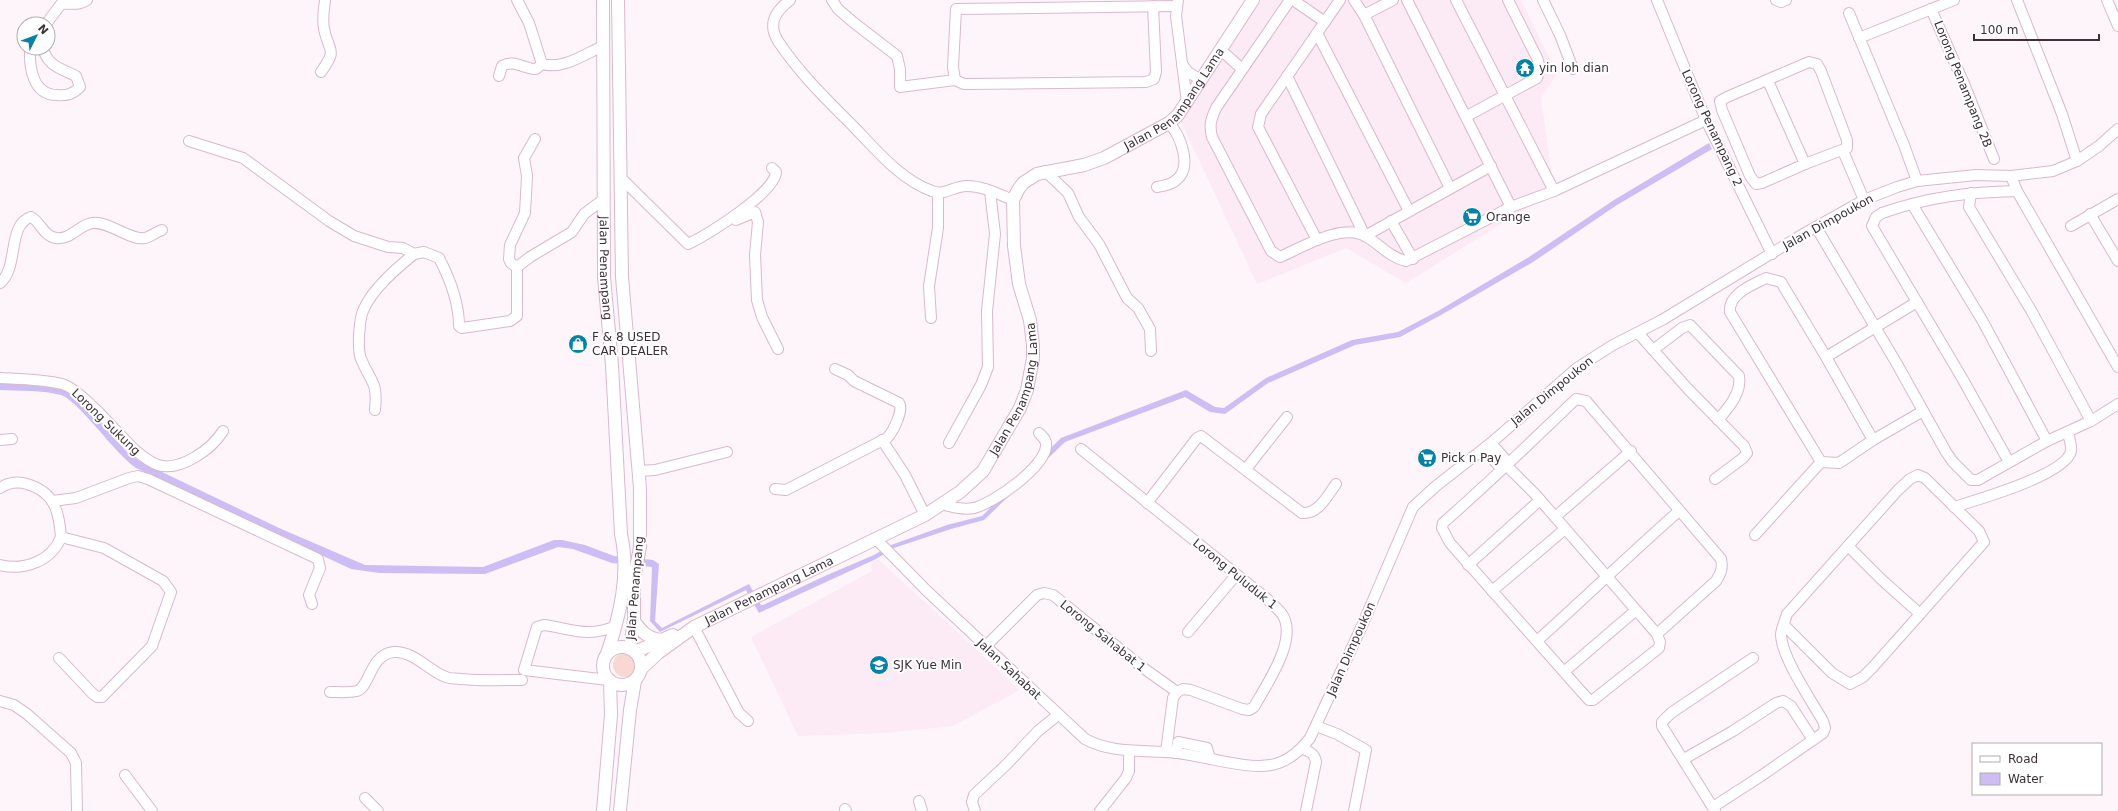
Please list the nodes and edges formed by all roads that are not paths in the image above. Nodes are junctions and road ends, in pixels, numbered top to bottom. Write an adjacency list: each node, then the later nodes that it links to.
1 (88, 0): 31 (street)
2 (325, 0): 44 (street)
3 (517, 0): 41 (street)
4 (598, 0): 29 (main road)
5 (603, 0): 29 (main road, Jalan Penampang)
6 (618, 0): 66 (main road, Jalan Penampang)
7 (790, 0): 74 (street)
8 (832, 0): 47 (street)
9 (1253, 0): 37 (main road, Jalan Penampang Lama)
10 (1290, 0): 42 (street)
11 (1293, 0): 32 (street)
12 (1340, 0): 32 (street)
13 (1354, 0): 30 (street)
14 (1393, 0): 30 (street)
15 (1407, 0): 52 (street)
16 (1456, 0): 50 (street)
17 (1508, 0): 50 (street)
18 (1543, 0): 43 (street)
19 (1657, 0): 53 (street, Lorong Penampang 2)
20 (1776, 0): 21 (street)
21 (1786, 0)
22 (1954, 0): 27 (street)
23 (2017, 0): 60 (street)
24 (2107, 0): 33 (street)
25 (1177, 3): 26 (street); 40 (street)
26 (1153, 6): 47 (street); 47 (street)
27 (1932, 9): 35 (street); 59 (street, Lorong Penampang 2B)
28 (1849, 13): 35 (street)
29 (603, 14): 36 (main road, Jalan Penampang)
30 (1364, 15): 69 (street)
31 (52, 16)
32 (1325, 22): 34 (street)
33 (2118, 26)
34 (1317, 33): 46 (street); 81 (street)
35 (1859, 38): 67 (street)
36 (603, 46): 41 (street); 76 (main road, Jalan Penampang)
37 (1222, 50): 42 (street); 48 (main road, Jalan Penampang Lama)
38 (30, 56): 39 (street)
39 (47, 56)
40 (1180, 60): 48 (street); 51 (street)
41 (542, 64): 45 (street)
42 (1242, 69): 89 (street)
43 (1573, 69)
44 (321, 72)
45 (499, 76)
46 (1287, 76): 87 (street); 89 (street)
47 (955, 80)
48 (1201, 80): 51 (main road, Jalan Penampang Lama)
49 (1768, 81): 58 (street); 61 (street); 61 (street)
50 (1505, 96): 52 (street); 71 (street)
51 (1187, 102): 54 (main road, Jalan Penampang Lama)
52 (1466, 116): 62 (street)
53 (1706, 120): 71 (street); 91 (street, Lorong Penampang 2)
54 (1169, 123): 64 (main road, Jalan Penampang Lama); 68 (street)
55 (2118, 128): 60 (street, Jalan Dimpoukon)
56 (535, 139): 94 (street)
57 (189, 141): 90 (street)
58 (1843, 151): 61 (street); 78 (street)
59 (1994, 159)
60 (2077, 161): 65 (street, Jalan Dimpoukon)
61 (1805, 164)
62 (1491, 166): 69 (street); 80 (street)
63 (772, 168): 88 (street)
64 (1045, 171): 77 (main road, Jalan Penampang Lama); 102 (street)
65 (2011, 176): 67 (street, Jalan Dimpoukon); 72 (street)
66 (620, 177): 88 (street); 130 (main road, Jalan Penampang)
67 (1917, 181): 78 (street, Jalan Dimpoukon)
68 (1157, 187)
69 (1450, 188): 81 (street)
70 (990, 191): 74 (street); 77 (street); 121 (street)
71 (1554, 191): 80 (street)
72 (2017, 191): 73 (street); 104 (street)
73 (1971, 192): 79 (street); 112 (street)
74 (938, 193): 97 (street)
75 (2118, 198): 82 (street)
76 (604, 200): 94 (street); 151 (main road, Jalan Penampang)
77 (1013, 200): 138 (main road, Jalan Penampang Lama)
78 (1864, 200): 85 (street, Jalan Dimpoukon)
79 (1912, 204): 96 (street); 120 (street)
80 (1511, 207): 92 (street)
81 (1409, 211): 83 (street)
82 (2090, 214): 84 (street); 93 (street)
83 (1391, 221): 87 (street); 92 (street)
84 (2071, 226)
85 (1816, 227): 91 (street, Jalan Dimpoukon); 98 (street)
86 (162, 230): 95 (street)
87 (1366, 236): 89 (street); 92 (street)
88 (695, 240): 100 (street)
89 (1317, 240)
90 (414, 254): 94 (street); 108 (street)
91 (1772, 254): 99 (street, Jalan Dimpoukon)
92 (1413, 259)
93 (2118, 261)
94 (517, 267)
95 (0, 283)
96 (1917, 302): 98 (street); 127 (street)
97 (931, 318)
98 (1875, 326): 103 (street); 109 (street)
99 (1638, 333): 101 (street); 122 (street, Jalan Dimpoukon)
100 (778, 349)
101 (1654, 350): 111 (street); 111 (street)
102 (1151, 351)
103 (1826, 357): 119 (street); 126 (street)
104 (2118, 367)
105 (835, 369): 118 (street)
106 (0, 378): 113 (street, Lorong Sukung)
107 (2118, 404): 112 (street)
108 (375, 410)
109 (1923, 411): 119 (street); 127 (street)
110 (1287, 417): 129 (street)
111 (1718, 420): 131 (street)
112 (2091, 421): 114 (street)
113 (223, 431)
114 (2068, 432): 120 (street); 139 (street)
115 (1039, 433): 138 (street)
116 (12, 438): 117 (street)
117 (0, 440)
118 (882, 440): 134 (street); 141 (street)
119 (1873, 440): 126 (street)
120 (2048, 441): 127 (street)
121 (949, 443)
122 (1487, 446): 128 (street); 180 (street, Jalan Dimpoukon)
123 (1081, 449): 137 (street, Lorong Puluduk 1)
124 (1631, 451): 128 (street); 140 (street); 142 (street)
125 (727, 452): 130 (street)
126 (1821, 462): 144 (street)
127 (2009, 462)
128 (1506, 466): 135 (street); 149 (street)
129 (1246, 469): 132 (street); 137 (street)
130 (639, 471): 151 (main road, Jalan Penampang)
131 (1715, 479)
132 (1336, 484)
133 (0, 488): 136 (street)
134 (775, 489)
135 (1540, 500): 142 (street); 149 (street)
136 (52, 501): 145 (street); 154 (street)
137 (1147, 503): 150 (street, Lorong Puluduk 1)
138 (941, 504): 141 (main road, Jalan Penampang Lama)
139 (1954, 507): 147 (street); 156 (street)
140 (1679, 511): 152 (street); 162 (street)
141 (925, 515): 146 (main road, Jalan Penampang Lama)
142 (1556, 517): 143 (street)
143 (1565, 529): 152 (street); 153 (street)
144 (1755, 536)
145 (61, 537): 148 (street); 168 (street)
146 (876, 539): 160 (main road, Jalan Penampang Lama); 165 (street, Jalan Sahabat)
147 (1848, 546): 156 (street); 158 (street)
148 (0, 565)
149 (1468, 565): 153 (street)
150 (1236, 575): 161 (street); 176 (street, Lorong Puluduk 1)
151 (629, 576): 157 (main road, Jalan Penampang); 159 (main road, Jalan Penampang)
152 (1607, 576): 155 (street); 164 (street)
153 (1492, 591): 164 (street)
154 (312, 604)
155 (1635, 610): 162 (street); 171 (street)
156 (1919, 613): 158 (street)
157 (634, 621): 163 (main road); 166 (main road, Jalan Penampang)
158 (1784, 625): 181 (street)
159 (616, 626): 167 (main road, Jalan Penampang); 172 (street)
160 (690, 630): 163 (main road, Jalan Penampang Lama); 170 (main road, Jalan Penampang Lama); 179 (street)
161 (1188, 632)
162 (1657, 634): 171 (street)
163 (663, 640): 166 (main road, Jalan Penampang Lama)
164 (1538, 640): 171 (street)
165 (986, 646): 176 (street, Lorong Sahabat 1); 178 (street, Jalan Sahabat)
166 (633, 650): 167 (main road); 170 (main road)
167 (607, 654): 173 (main road)
168 (59, 658)
169 (1753, 658): 185 (street)
170 (642, 668): 174 (main road)
171 (1565, 671)
172 (523, 675): 173 (street); 175 (street)
173 (609, 680): 174 (main road); 192 (main road)
174 (635, 681): 193 (main road)
175 (330, 692)
176 (1177, 692): 184 (street)
177 (0, 701): 189 (street)
178 (1058, 715): 183 (street, Jalan Sahabat); 194 (street)
179 (748, 721)
180 (1316, 726): 182 (street, Jalan Dimpoukon); 197 (street)
181 (1813, 740): 185 (street); 188 (street)
182 (1302, 749): 184 (street, Jalan Dimpoukon); 196 (street)
183 (1129, 752): 184 (street, Jalan Sahabat); 195 (street)
184 (1171, 752)
185 (1684, 759): 188 (street)
186 (125, 775): 190 (street)
187 (365, 798): 191 (street)
188 (1714, 809)
189 (77, 811)
190 (152, 811)
191 (378, 811)
192 (604, 811)
193 (620, 811)
194 (975, 811)
195 (1101, 811)
196 (1306, 811)
197 (1354, 811)

